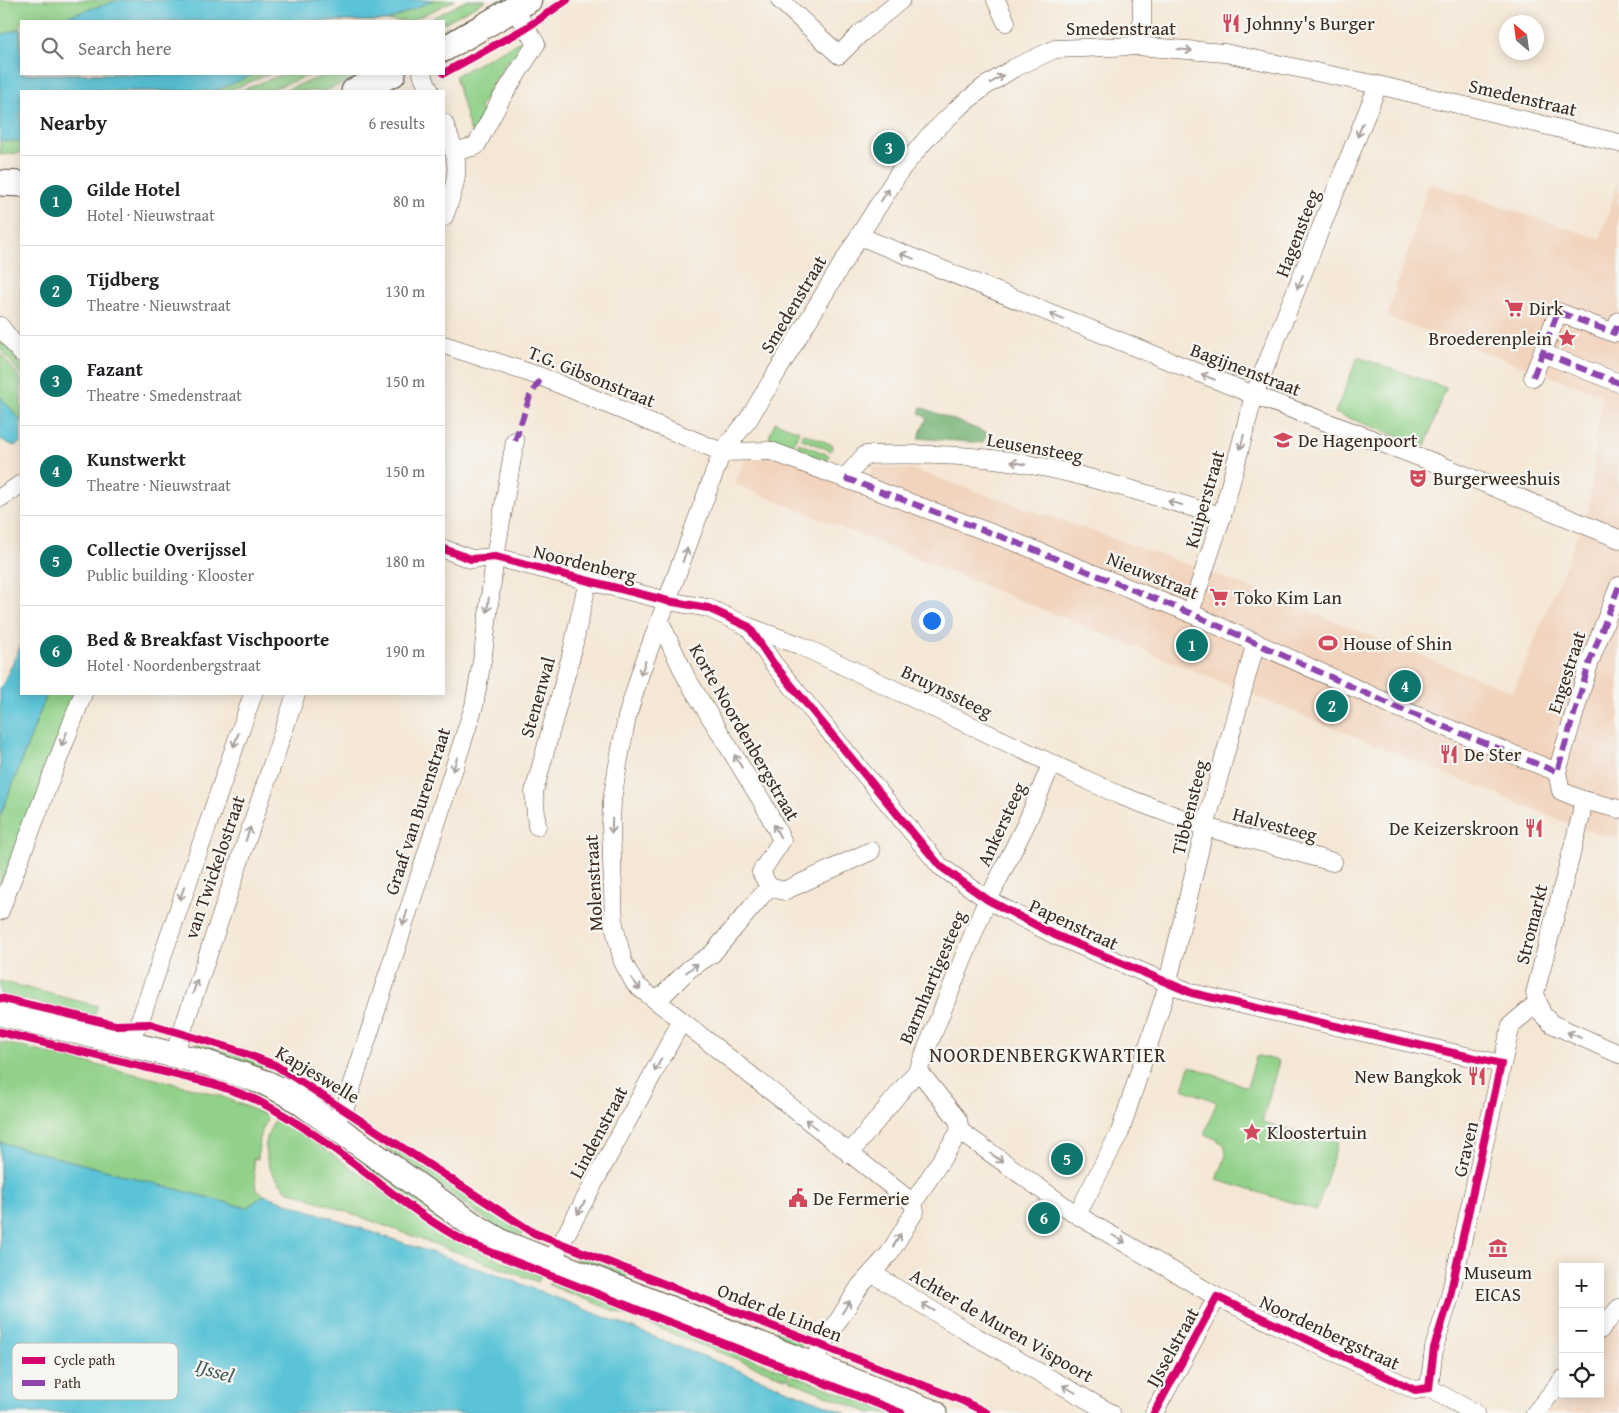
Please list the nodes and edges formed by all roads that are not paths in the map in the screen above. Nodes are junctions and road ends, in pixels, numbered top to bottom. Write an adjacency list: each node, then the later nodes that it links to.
1 (780, 0): 2 (street)
2 (901, 0)
3 (996, 0): 6 (street)
4 (1142, 0): 7 (street)
5 (522, 5): 8 (street); 16 (street)
6 (1006, 22)
7 (1136, 46): 11 (street, Smedenstraat, one-way to 11); 20 (street, Smedenstraat, one-way to 7)
8 (445, 48)
9 (391, 75): 12 (street)
10 (422, 75): 13 (street)
11 (1378, 85): 15 (street, Smedenstraat); 28 (street, Hagensteeg, one-way to 28)
12 (356, 90)
13 (430, 90)
14 (445, 126): 16 (street)
15 (1619, 143)
16 (454, 152): 19 (street)
17 (0, 183): 18 (street)
18 (20, 184)
19 (445, 214)
20 (859, 236): 28 (street, Bagijnenstraat, one-way to 20); 30 (street, Smedenstraat)
21 (1619, 321): 25 (street)
22 (0, 326): 24 (street)
23 (445, 345): 30 (street, T.G. Gibsonstraat)
24 (20, 352)
25 (1542, 353): 26 (street); 27 (street)
26 (1533, 377)
27 (1619, 383)
28 (1254, 395): 34 (street, Kuiperstraat, one-way to 34); 35 (street, Bagijnenstraat)
29 (515, 442): 37 (street, Graaf van Burenstraat)
30 (722, 452): 31 (street, Nieuwstraat); 40 (street, Smedenstraat, one-way to 30)
31 (845, 478): 34 (street, Leusensteeg, one-way to 31); 41 (street, Nieuwstraat)
32 (20, 485): 33 (street)
33 (0, 498)
34 (1222, 516): 41 (street, Kuiperstraat)
35 (1619, 539)
36 (445, 549): 37 (street, Noordenberg)
37 (495, 557): 38 (street, Noordenberg); 69 (street, Graaf van Burenstraat, one-way to 69)
38 (588, 580): 40 (street, Noordenberg); 52 (street, Stenenwal)
39 (1619, 586): 49 (street, Engestraat)
40 (668, 601): 42 (street, Molenstraat); 43 (street, Bruynssteeg)
41 (1190, 613): 44 (street, Nieuwstraat)
42 (660, 622): 56 (street, Korte Noordenbergstraat, one-way to 42); 60 (street, Molenstraat, one-way to 60)
43 (748, 627): 48 (street, Bruynssteeg); 57 (street, Papenstraat)
44 (1256, 642): 49 (street, Nieuwstraat); 53 (street, Tibbensteeg)
45 (83, 695): 58 (street, one-way to 58)
46 (253, 695): 64 (street, van Twickelostraat, one-way to 64)
47 (296, 695): 66 (street, van Twickelostraat, one-way to 47)
48 (1051, 765): 53 (street, Bruynssteeg); 57 (street, Ankersteeg)
49 (1557, 772): 50 (street)
50 (1583, 800): 51 (street); 61 (street, Stromarkt)
51 (1619, 809)
52 (537, 826)
53 (1205, 827): 55 (street, Halvesteeg); 59 (street, Tibbensteeg)
54 (871, 851): 56 (street)
55 (1333, 862)
56 (769, 887): 60 (street, one-way to 56)
57 (988, 900): 59 (street, Papenstraat); 68 (street, Barmhartigesteeg)
58 (0, 911)
59 (1168, 985): 67 (street, Papenstraat); 73 (street, Tibbensteeg)
60 (657, 1001): 63 (street, Molenstraat)
61 (1537, 1003): 65 (street, one-way to 61); 67 (street, Graven)
62 (0, 1013): 64 (street, Kapjeswelle)
63 (681, 1022): 71 (street, Molenstraat, one-way to 63); 74 (street, Lindenstraat, one-way to 74)
64 (129, 1044): 66 (street, Kapjeswelle)
65 (1619, 1054)
66 (174, 1055): 69 (street, Kapjeswelle)
67 (1502, 1064): 81 (street, Graven)
68 (918, 1070): 70 (street); 71 (street)
69 (332, 1124): 74 (street, Kapjeswelle)
70 (960, 1132): 72 (street); 73 (street, Noordenbergstraat, one-way to 73)
71 (849, 1154): 72 (street, Molenstraat)
72 (913, 1203): 75 (street, one-way to 72)
73 (1077, 1214): 76 (street, Noordenbergstraat, one-way to 76)
74 (551, 1262): 79 (street, Onder de Linden)
75 (873, 1274): 79 (street, one-way to 75); 83 (street, Achter de Muren Vispoort, one-way to 75)
76 (1218, 1297): 81 (street, Noordenbergstraat); 84 (street, IJsselstraat)
77 (1619, 1308): 78 (street)
78 (1604, 1325)
79 (811, 1364): 82 (street, Onder de Linden)
80 (1559, 1384): 86 (street)
81 (1429, 1388): 85 (street)
82 (934, 1413)
83 (1111, 1413)
84 (1154, 1413)
85 (1475, 1413)
86 (1534, 1413)

